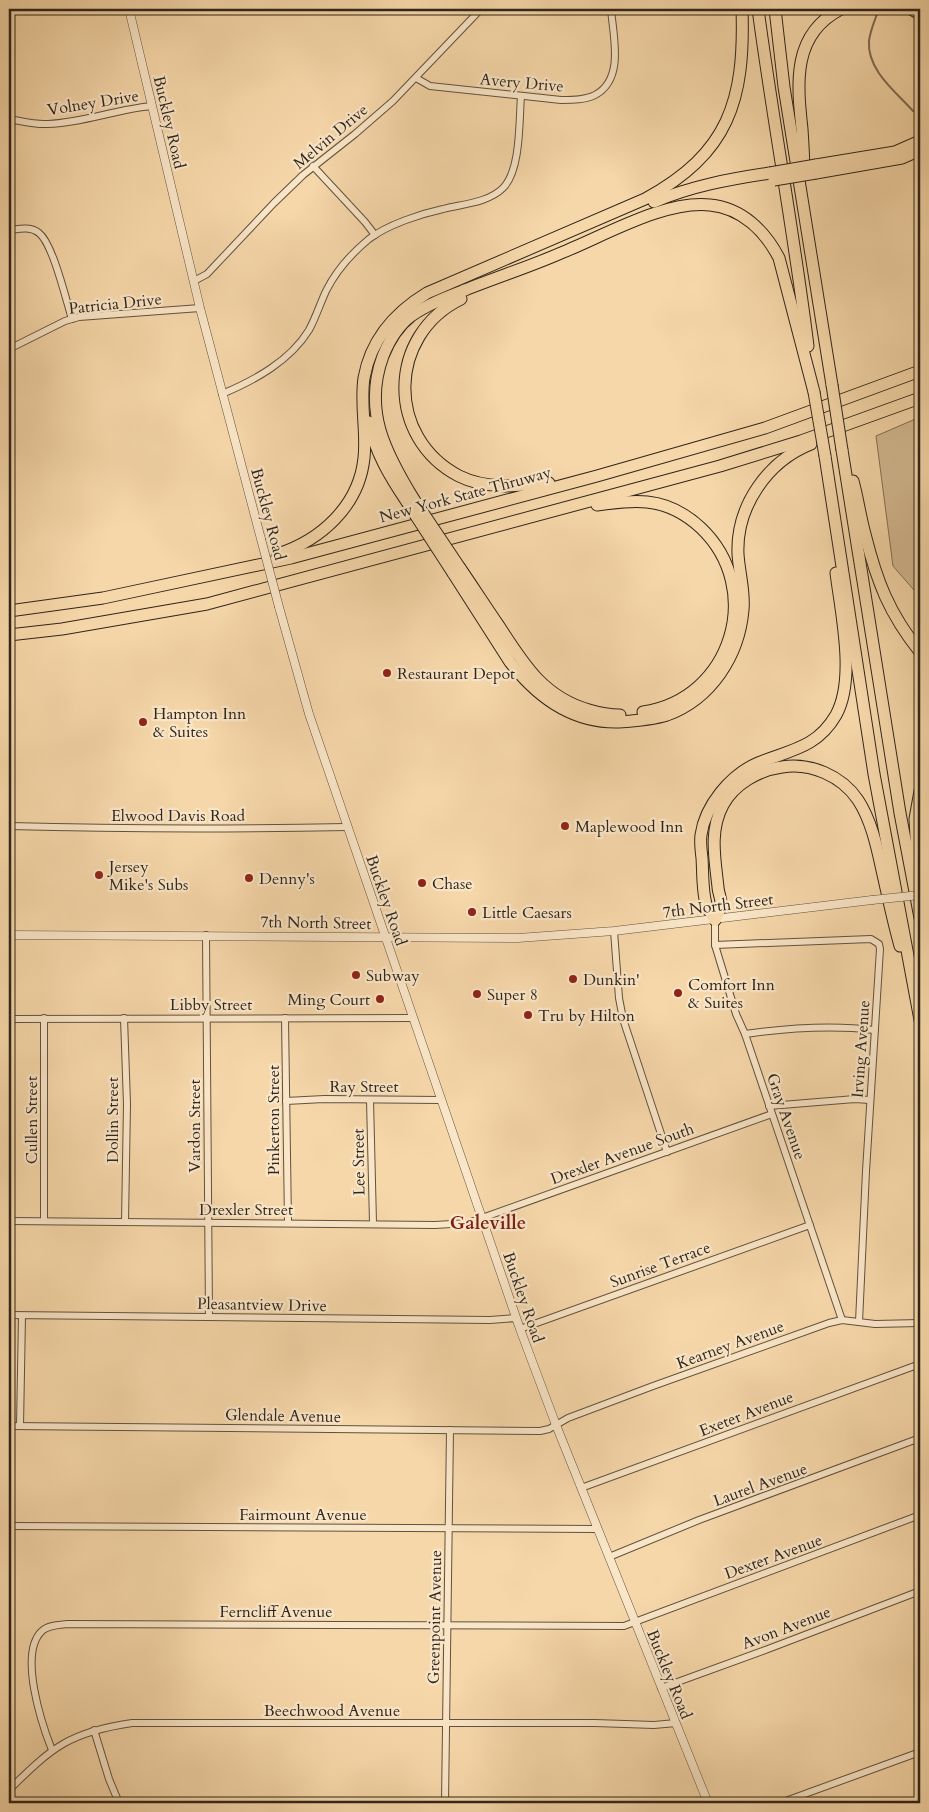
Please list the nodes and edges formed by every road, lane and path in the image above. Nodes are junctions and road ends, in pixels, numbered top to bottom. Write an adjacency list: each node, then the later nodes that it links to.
1 (129, 9): 12 (street, Buckley Road)
2 (481, 9): 10 (street, Melvin Drive)
3 (611, 9): 11 (street, Avery Drive)
4 (742, 9): 19 (highway)
5 (758, 9): 30 (highway)
6 (775, 9): 23 (highway)
7 (840, 9): 23 (highway)
8 (911, 9): 9 (highway)
9 (920, 14)
10 (416, 78): 11 (street, Avery Drive); 16 (street, Melvin Drive)
11 (521, 96): 22 (street)
12 (152, 106): 13 (street, Volney Drive); 25 (street, Buckley Road)
13 (9, 119)
14 (920, 141): 17 (highway)
15 (920, 150): 17 (highway)
16 (313, 166): 22 (street); 25 (street, Melvin Drive)
17 (816, 169): 18 (highway, bridge)
18 (772, 176): 19 (highway); 21 (highway)
19 (608, 215): 32 (highway)
20 (9, 230): 27 (street)
21 (614, 230): 24 (highway); 30 (highway)
22 (375, 235): 31 (street)
23 (808, 240): 35 (highway, bridge)
24 (515, 270): 36 (highway); 38 (highway)
25 (194, 281): 26 (street, Buckley Road)
26 (200, 308): 27 (street, Patricia Drive); 31 (street, Buckley Road)
27 (72, 319): 28 (street, Patricia Drive)
28 (9, 349)
29 (920, 371): 36 (highway, New York State Thruway)
30 (814, 392): 37 (highway, bridge)
31 (222, 394): 47 (street, Buckley Road, bridge)
32 (364, 396): 38 (highway); 41 (highway)
33 (920, 398): 34 (highway)
34 (907, 403): 39 (highway); 40 (highway)
35 (842, 450): 44 (highway); 50 (highway)
36 (597, 476): 41 (highway, New York State Thruway)
37 (829, 483): 51 (highway); 63 (highway)
38 (410, 500): 40 (highway, bridge)
39 (554, 511): 40 (highway); 43 (highway)
40 (457, 570)
41 (220, 574): 42 (highway, New York State Thruway)
42 (9, 611)
43 (9, 635)
44 (920, 652)
45 (920, 791): 49 (highway)
46 (9, 826): 47 (street, Elwood Davis Road)
47 (347, 827): 55 (street, Buckley Road)
48 (920, 895): 51 (street, 7th North Street, bridge)
49 (920, 901)
50 (920, 918)
51 (715, 920): 52 (street, 7th North Street); 56 (street, Gray Avenue); 65 (highway)
52 (614, 931): 55 (street, 7th North Street); 73 (street)
53 (9, 935): 54 (street, 7th North Street)
54 (206, 935): 55 (street, 7th North Street); 59 (street, Vardon Street)
55 (385, 937): 61 (street, Buckley Road)
56 (715, 945): 64 (street, Irving Avenue); 66 (street, Gray Avenue)
57 (44, 1018): 58 (street, Libby Street); 62 (street, Libby Street); 76 (street, Cullen Street)
58 (124, 1018): 59 (street, Libby Street); 77 (street, Dollin Street)
59 (207, 1018): 60 (street, Libby Street); 78 (street, Vardon Street)
60 (285, 1018): 61 (street, Libby Street); 70 (street, Pinkerton Street)
61 (412, 1018): 68 (street, Buckley Road)
62 (9, 1019)
63 (920, 1020)
64 (875, 1030): 66 (street); 69 (street, Irving Avenue)
65 (920, 1030)
66 (745, 1034): 71 (street, Gray Avenue)
67 (370, 1100): 68 (street, Ray Street); 70 (street, Ray Street); 80 (street, Lee Street)
68 (441, 1100): 74 (street, Buckley Road)
69 (870, 1100): 71 (street); 87 (street, Irving Avenue)
70 (286, 1101): 79 (street, Pinkerton Street)
71 (769, 1106): 72 (street, Gray Avenue)
72 (772, 1114): 73 (street, Drexler Avenue South); 81 (street, Gray Avenue)
73 (667, 1152): 74 (street, Drexler Avenue South)
74 (482, 1219): 80 (street, Drexler Street); 85 (street, Buckley Road)
75 (9, 1221): 76 (street, Drexler Street)
76 (44, 1222): 77 (street, Drexler Street)
77 (124, 1222): 78 (street, Drexler Street)
78 (208, 1222): 79 (street, Drexler Street); 84 (street, Vardon Street)
79 (288, 1223): 80 (street, Drexler Street)
80 (373, 1224)
81 (810, 1225): 86 (street, Gray Avenue); 89 (street, Sunrise Terrace)
82 (9, 1315): 83 (street, Pleasantview Drive)
83 (22, 1316): 84 (street, Pleasantview Drive); 93 (street)
84 (209, 1317): 85 (street, Pleasantview Drive)
85 (516, 1318): 89 (street, Buckley Road)
86 (842, 1320): 87 (street, Kearney Avenue); 91 (street, Kearney Avenue)
87 (859, 1322): 88 (street, Kearney Avenue)
88 (920, 1323)
89 (520, 1329): 91 (street, Buckley Road)
90 (920, 1364): 96 (street, Exeter Avenue)
91 (556, 1425): 94 (street, Glendale Avenue); 96 (street, Buckley Road)
92 (9, 1426): 93 (street, Glendale Avenue)
93 (20, 1426): 94 (street, Glendale Avenue)
94 (450, 1430): 99 (street, Greenpoint Avenue)
95 (920, 1438): 101 (street, Laurel Avenue)
96 (581, 1488): 100 (street, Buckley Road)
97 (920, 1515): 103 (street, Dexter Avenue)
98 (9, 1526): 99 (street, Fairmount Avenue)
99 (449, 1528): 100 (street, Fairmount Avenue); 104 (street, Greenpoint Avenue)
100 (598, 1529): 101 (street, Buckley Road)
101 (609, 1557): 103 (street, Buckley Road)
102 (920, 1591): 105 (street, Avon Avenue)
103 (635, 1622): 104 (street, Ferncliff Avenue); 105 (street, Buckley Road)
104 (448, 1626): 107 (street, Greenpoint Avenue); 109 (street, Ferncliff Avenue)
105 (661, 1688): 106 (street, Buckley Road)
106 (676, 1723): 107 (street, Beechwood Avenue); 114 (street, Buckley Road)
107 (445, 1724): 108 (street, Beechwood Avenue); 113 (street, Greenpoint Avenue)
108 (94, 1730): 109 (street, Beechwood Avenue); 112 (street)
109 (52, 1750): 111 (street, Beechwood Avenue)
110 (920, 1752): 115 (street)
111 (9, 1790)
112 (120, 1803)
113 (445, 1803)
114 (708, 1803)
115 (780, 1803)

